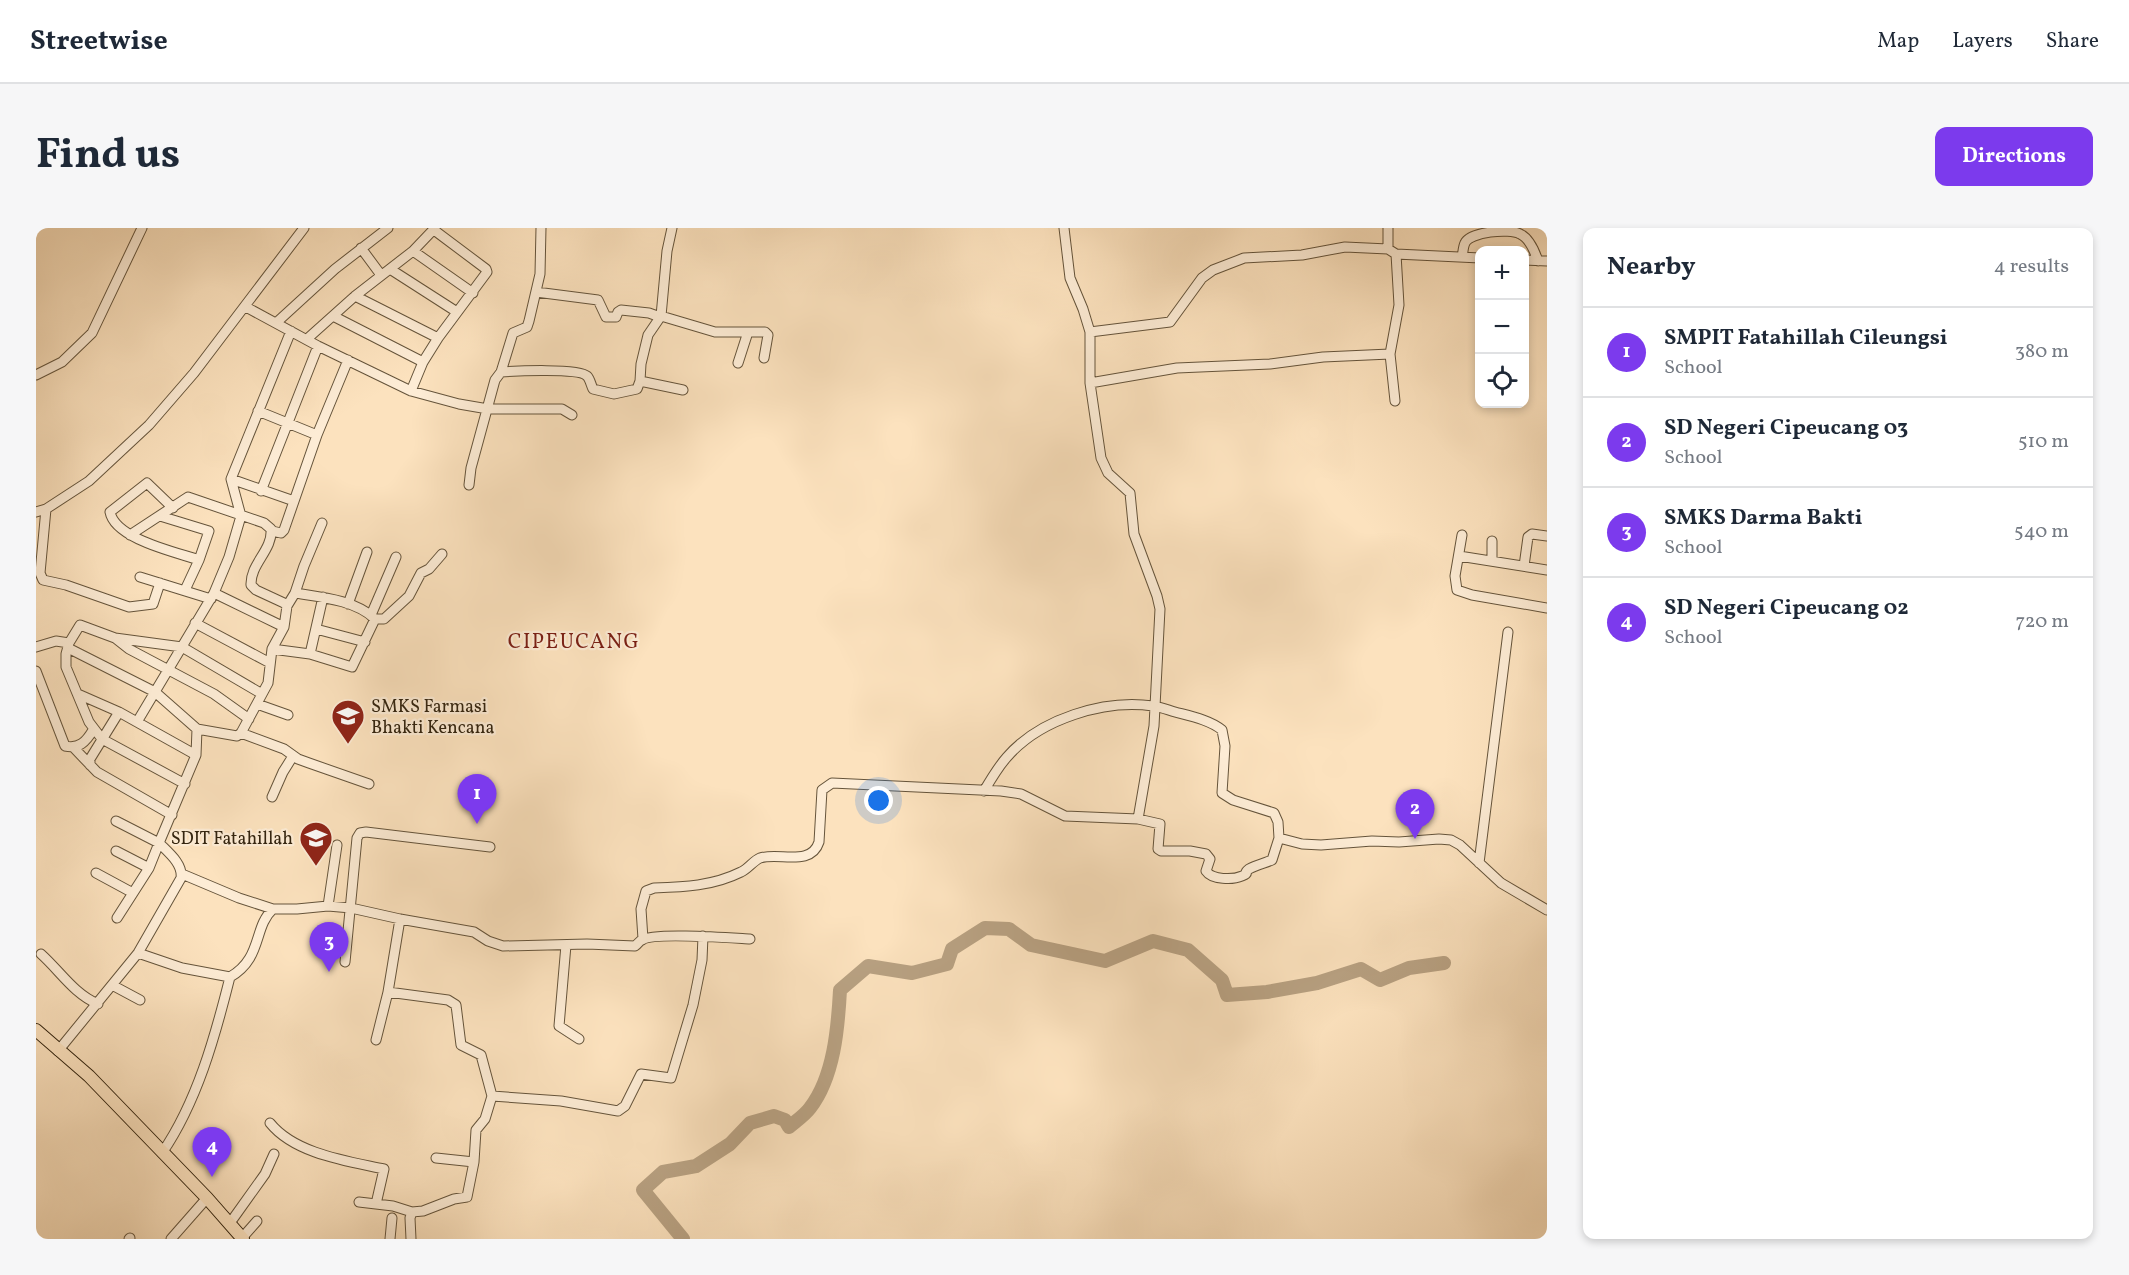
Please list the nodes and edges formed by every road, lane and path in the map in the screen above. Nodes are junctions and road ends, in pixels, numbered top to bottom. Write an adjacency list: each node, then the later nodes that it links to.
1 (142, 228): 36 (street)
2 (304, 228): 19 (street)
3 (388, 228): 9 (street)
4 (541, 228): 16 (street)
5 (672, 228): 22 (street)
6 (1064, 228): 26 (street)
7 (1388, 228): 11 (street)
8 (434, 229): 10 (street); 17 (street)
9 (361, 248): 15 (street); 23 (street)
10 (413, 250): 15 (street); 17 (street)
11 (1392, 251): 12 (street); 26 (street); 30 (street)
12 (1462, 257): 13 (street); 14 (street)
13 (1475, 258)
14 (1543, 261)
15 (386, 272): 18 (street); 20 (street)
16 (536, 292): 22 (street); 35 (street)
17 (472, 293): 20 (street)
18 (355, 296): 21 (street); 27 (street)
19 (246, 307): 23 (street); 52 (street)
20 (457, 312): 27 (street)
21 (333, 316): 28 (street); 33 (street)
22 (660, 316): 25 (street); 37 (street)
23 (276, 323): 24 (street)
24 (291, 331): 28 (street); 43 (street)
25 (748, 332): 31 (street); 34 (street)
26 (1090, 332): 38 (street)
27 (438, 338): 33 (street)
28 (307, 339): 29 (street)
29 (318, 346): 32 (street); 45 (street)
30 (1390, 354): 38 (street); 41 (street)
31 (764, 358)
32 (348, 360): 40 (street); 46 (street)
33 (423, 362): 40 (street)
34 (738, 363)
35 (501, 372): 37 (street); 42 (street)
36 (36, 375)
37 (640, 381): 39 (street)
38 (1090, 383): 98 (street)
39 (683, 390)
40 (411, 391): 42 (street)
41 (1395, 401)
42 (488, 409): 44 (street); 48 (street)
43 (258, 411): 45 (street); 47 (street)
44 (572, 415)
45 (288, 424): 46 (street); 49 (street)
46 (317, 435): 50 (street)
47 (231, 479): 49 (street); 54 (street)
48 (469, 485)
49 (261, 490): 50 (street)
50 (294, 501): 56 (street)
51 (173, 507): 53 (street); 54 (street); 58 (street)
52 (41, 510): 69 (street)
53 (160, 516): 58 (street); 65 (street)
54 (241, 516): 56 (street); 74 (street)
55 (322, 523): 73 (street)
56 (272, 531): 77 (street)
57 (1462, 535): 63 (street)
58 (129, 536): 65 (street)
59 (1547, 536): 67 (street)
60 (1492, 541): 66 (street)
61 (368, 552): 76 (street)
62 (442, 554): 79 (street)
63 (1459, 556): 66 (street); 78 (street)
64 (396, 557): 79 (street)
65 (199, 560): 72 (street)
66 (1492, 561): 67 (street)
67 (1524, 566): 68 (street)
68 (1547, 570)
69 (38, 577): 71 (street)
70 (140, 577): 71 (street)
71 (160, 583): 72 (street)
72 (185, 590): 74 (street)
73 (295, 593): 75 (street); 77 (street)
74 (213, 596): 80 (street); 81 (street)
75 (323, 597): 76 (street); 82 (street)
76 (348, 604): 79 (street)
77 (287, 606): 81 (street)
78 (1547, 608)
79 (373, 617): 85 (street)
80 (195, 623): 88 (street); 91 (street)
81 (284, 627): 89 (street)
82 (316, 629): 85 (street); 90 (street)
83 (1508, 632): 123 (street)
84 (115, 638): 87 (street); 88 (street); 92 (street)
85 (365, 642): 90 (street)
86 (36, 646): 87 (street)
87 (69, 646): 94 (street); 95 (street)
88 (182, 647): 92 (street); 96 (street)
89 (272, 649): 90 (street); 91 (street)
90 (310, 654)
91 (270, 663): 96 (street)
92 (168, 670): 94 (street); 101 (street)
93 (36, 671): 107 (street)
94 (155, 692): 102 (street); 103 (street)
95 (78, 694): 99 (street); 104 (street)
96 (262, 694): 97 (street)
97 (257, 704): 100 (street); 101 (street)
98 (1155, 706): 113 (street); 116 (street); 118 (street)
99 (119, 712): 102 (street); 106 (street)
100 (288, 715)
101 (249, 718): 105 (street)
102 (137, 722): 108 (street)
103 (197, 729): 105 (street); 108 (street)
104 (93, 730): 106 (street); 107 (street)
105 (241, 733): 109 (street)
106 (102, 739): 110 (street); 111 (street)
107 (72, 747): 110 (street)
108 (196, 756): 111 (street)
109 (293, 756): 112 (street); 114 (street)
110 (90, 765): 115 (street)
111 (185, 784): 115 (street)
112 (369, 784)
113 (984, 791): 116 (street); 135 (street)
114 (272, 796)
115 (172, 815): 119 (street)
116 (1138, 819): 118 (street)
117 (116, 821): 119 (street)
118 (1279, 838): 123 (street)
119 (159, 843): 124 (street); 126 (street)
120 (337, 845): 128 (street)
121 (490, 847): 129 (street)
122 (116, 851): 124 (street)
123 (1479, 863): 131 (street)
124 (149, 868): 127 (street)
125 (96, 873): 127 (street)
126 (182, 874): 130 (street); 138 (street)
127 (133, 893): 132 (street)
128 (328, 906): 129 (street); 130 (street)
129 (351, 908): 133 (street); 140 (street)
130 (273, 909): 141 (street)
131 (1547, 910)
132 (117, 918)
133 (400, 919): 137 (street); 143 (street)
134 (703, 936): 135 (street); 136 (street); 150 (street)
135 (643, 939): 137 (street)
136 (750, 939)
137 (566, 945): 147 (street)
138 (138, 953): 141 (street); 142 (street)
139 (41, 954): 145 (street)
140 (345, 962)
141 (230, 977): 152 (street)
142 (112, 985): 144 (street); 145 (street)
143 (388, 992): 148 (street); 150 (street)
144 (140, 1000)
145 (98, 1004): 149 (street)
146 (36, 1030): 149 (main road)
147 (579, 1039)
148 (376, 1040)
149 (58, 1051): 152 (main road)
150 (492, 1096): 155 (street)
151 (270, 1123): 158 (street)
152 (162, 1153): 156 (main road)
153 (274, 1154): 162 (street)
154 (436, 1158): 155 (street)
155 (474, 1162): 159 (street)
156 (207, 1198): 162 (main road); 163 (street)
157 (358, 1202): 158 (street)
158 (376, 1204): 159 (street)
159 (412, 1212): 166 (street)
160 (392, 1218): 165 (street)
161 (257, 1221): 164 (street)
162 (230, 1223): 164 (main road)
163 (171, 1239)
164 (242, 1239)
165 (390, 1239)
166 (411, 1239)

